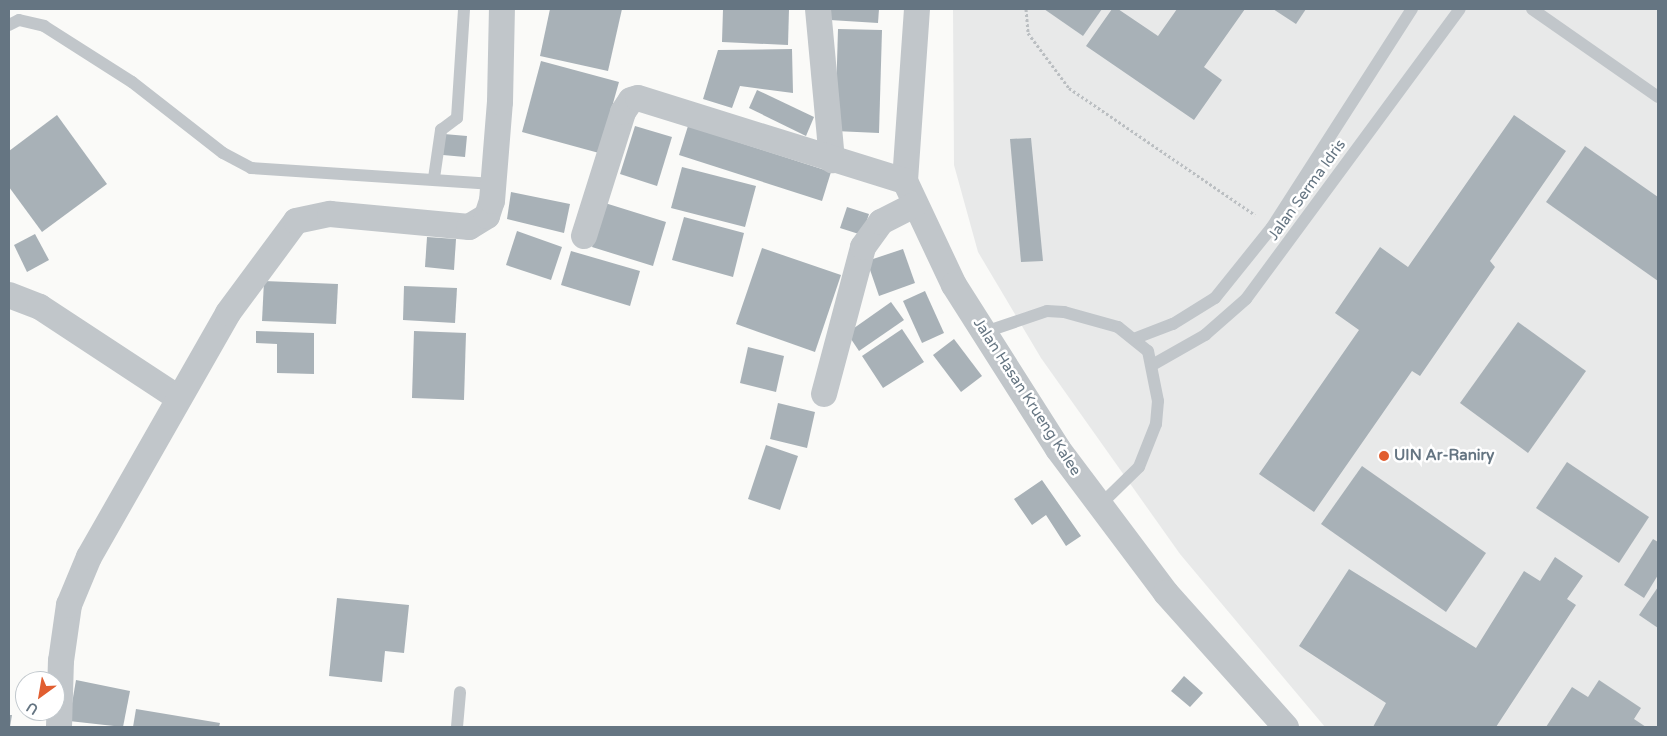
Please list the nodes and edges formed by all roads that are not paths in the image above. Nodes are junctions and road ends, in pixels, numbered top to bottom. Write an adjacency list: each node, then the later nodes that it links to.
1 (464, 9): 11 (lane)
2 (502, 9): 13 (street)
3 (818, 9): 10 (street)
4 (917, 9): 12 (street, Jalan Hasan Krueng Kalee)
5 (1412, 9): 18 (lane)
6 (1460, 9): 19 (lane, Jalan Serma Idris)
7 (1532, 9): 9 (lane)
8 (9, 25): 11 (lane)
9 (1658, 97)
10 (832, 160): 12 (street); 15 (street)
11 (434, 178): 13 (lane)
12 (905, 181): 14 (street, Jalan Hasan Krueng Kalee)
13 (493, 184): 21 (street)
14 (914, 205): 17 (street, Jalan Hasan Krueng Kalee); 20 (street)
15 (584, 236)
16 (9, 295): 21 (street)
17 (985, 332): 18 (lane); 22 (street, Jalan Hasan Krueng Kalee)
18 (1136, 338): 19 (lane)
19 (1154, 364): 22 (lane)
20 (824, 394)
21 (177, 397): 24 (street)
22 (1100, 505): 26 (street, Jalan Hasan Krueng Kalee)
23 (460, 692): 25 (lane)
24 (59, 727)
25 (457, 727)
26 (1286, 727)

